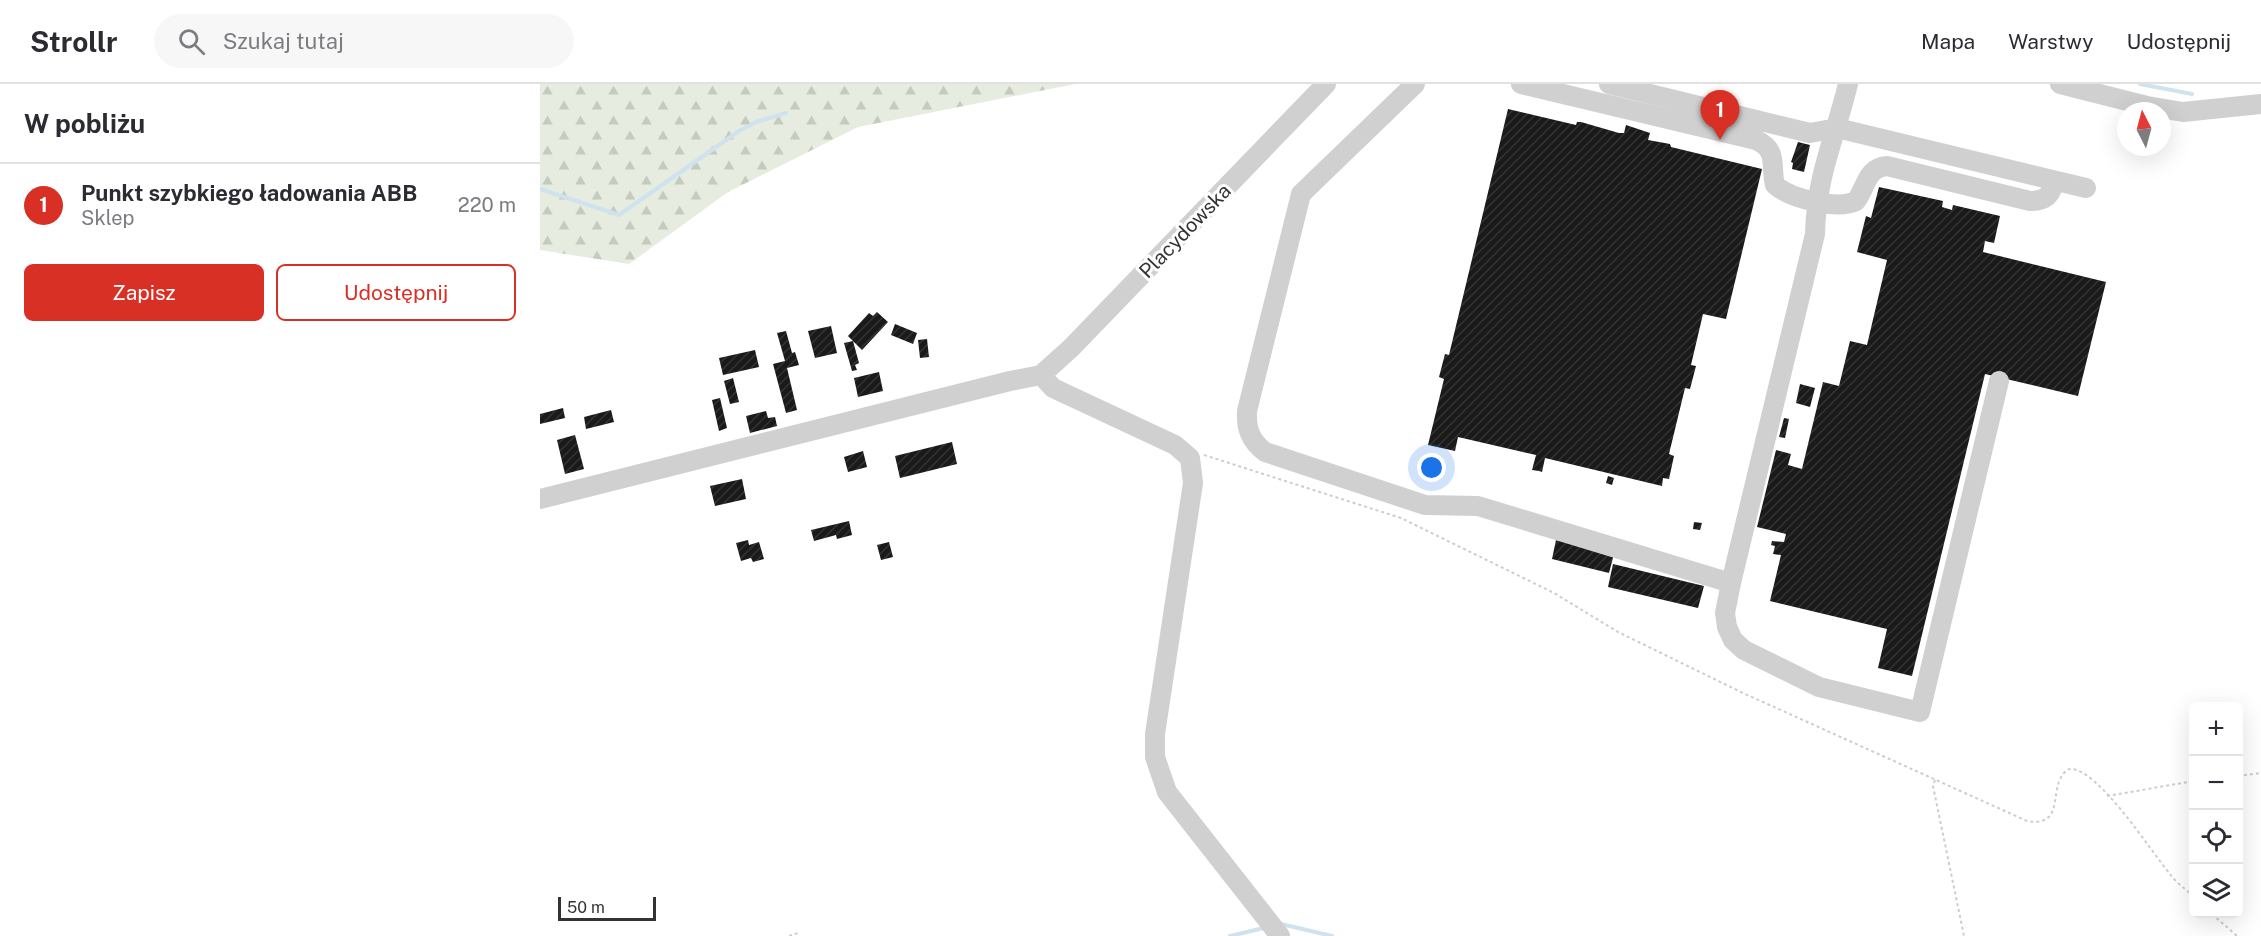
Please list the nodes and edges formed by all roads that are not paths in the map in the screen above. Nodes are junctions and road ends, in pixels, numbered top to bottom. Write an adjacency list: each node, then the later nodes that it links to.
1 (1326, 84): 14 (street, Placydowska)
2 (1415, 84): 17 (street)
3 (1521, 84): 8 (street)
4 (1609, 84): 8 (street)
5 (1835, 84): 10 (street)
6 (1848, 84): 10 (street)
7 (2060, 84): 9 (street)
8 (1633, 100): 10 (street); 13 (street)
9 (2261, 104)
10 (1831, 129): 11 (street); 13 (street)
11 (2053, 180): 12 (street); 13 (street)
12 (2086, 188)
13 (1816, 200): 17 (street)
14 (1041, 375): 16 (street); 18 (street)
15 (1998, 381): 17 (street)
16 (540, 500)
17 (1731, 583)
18 (1280, 936)

